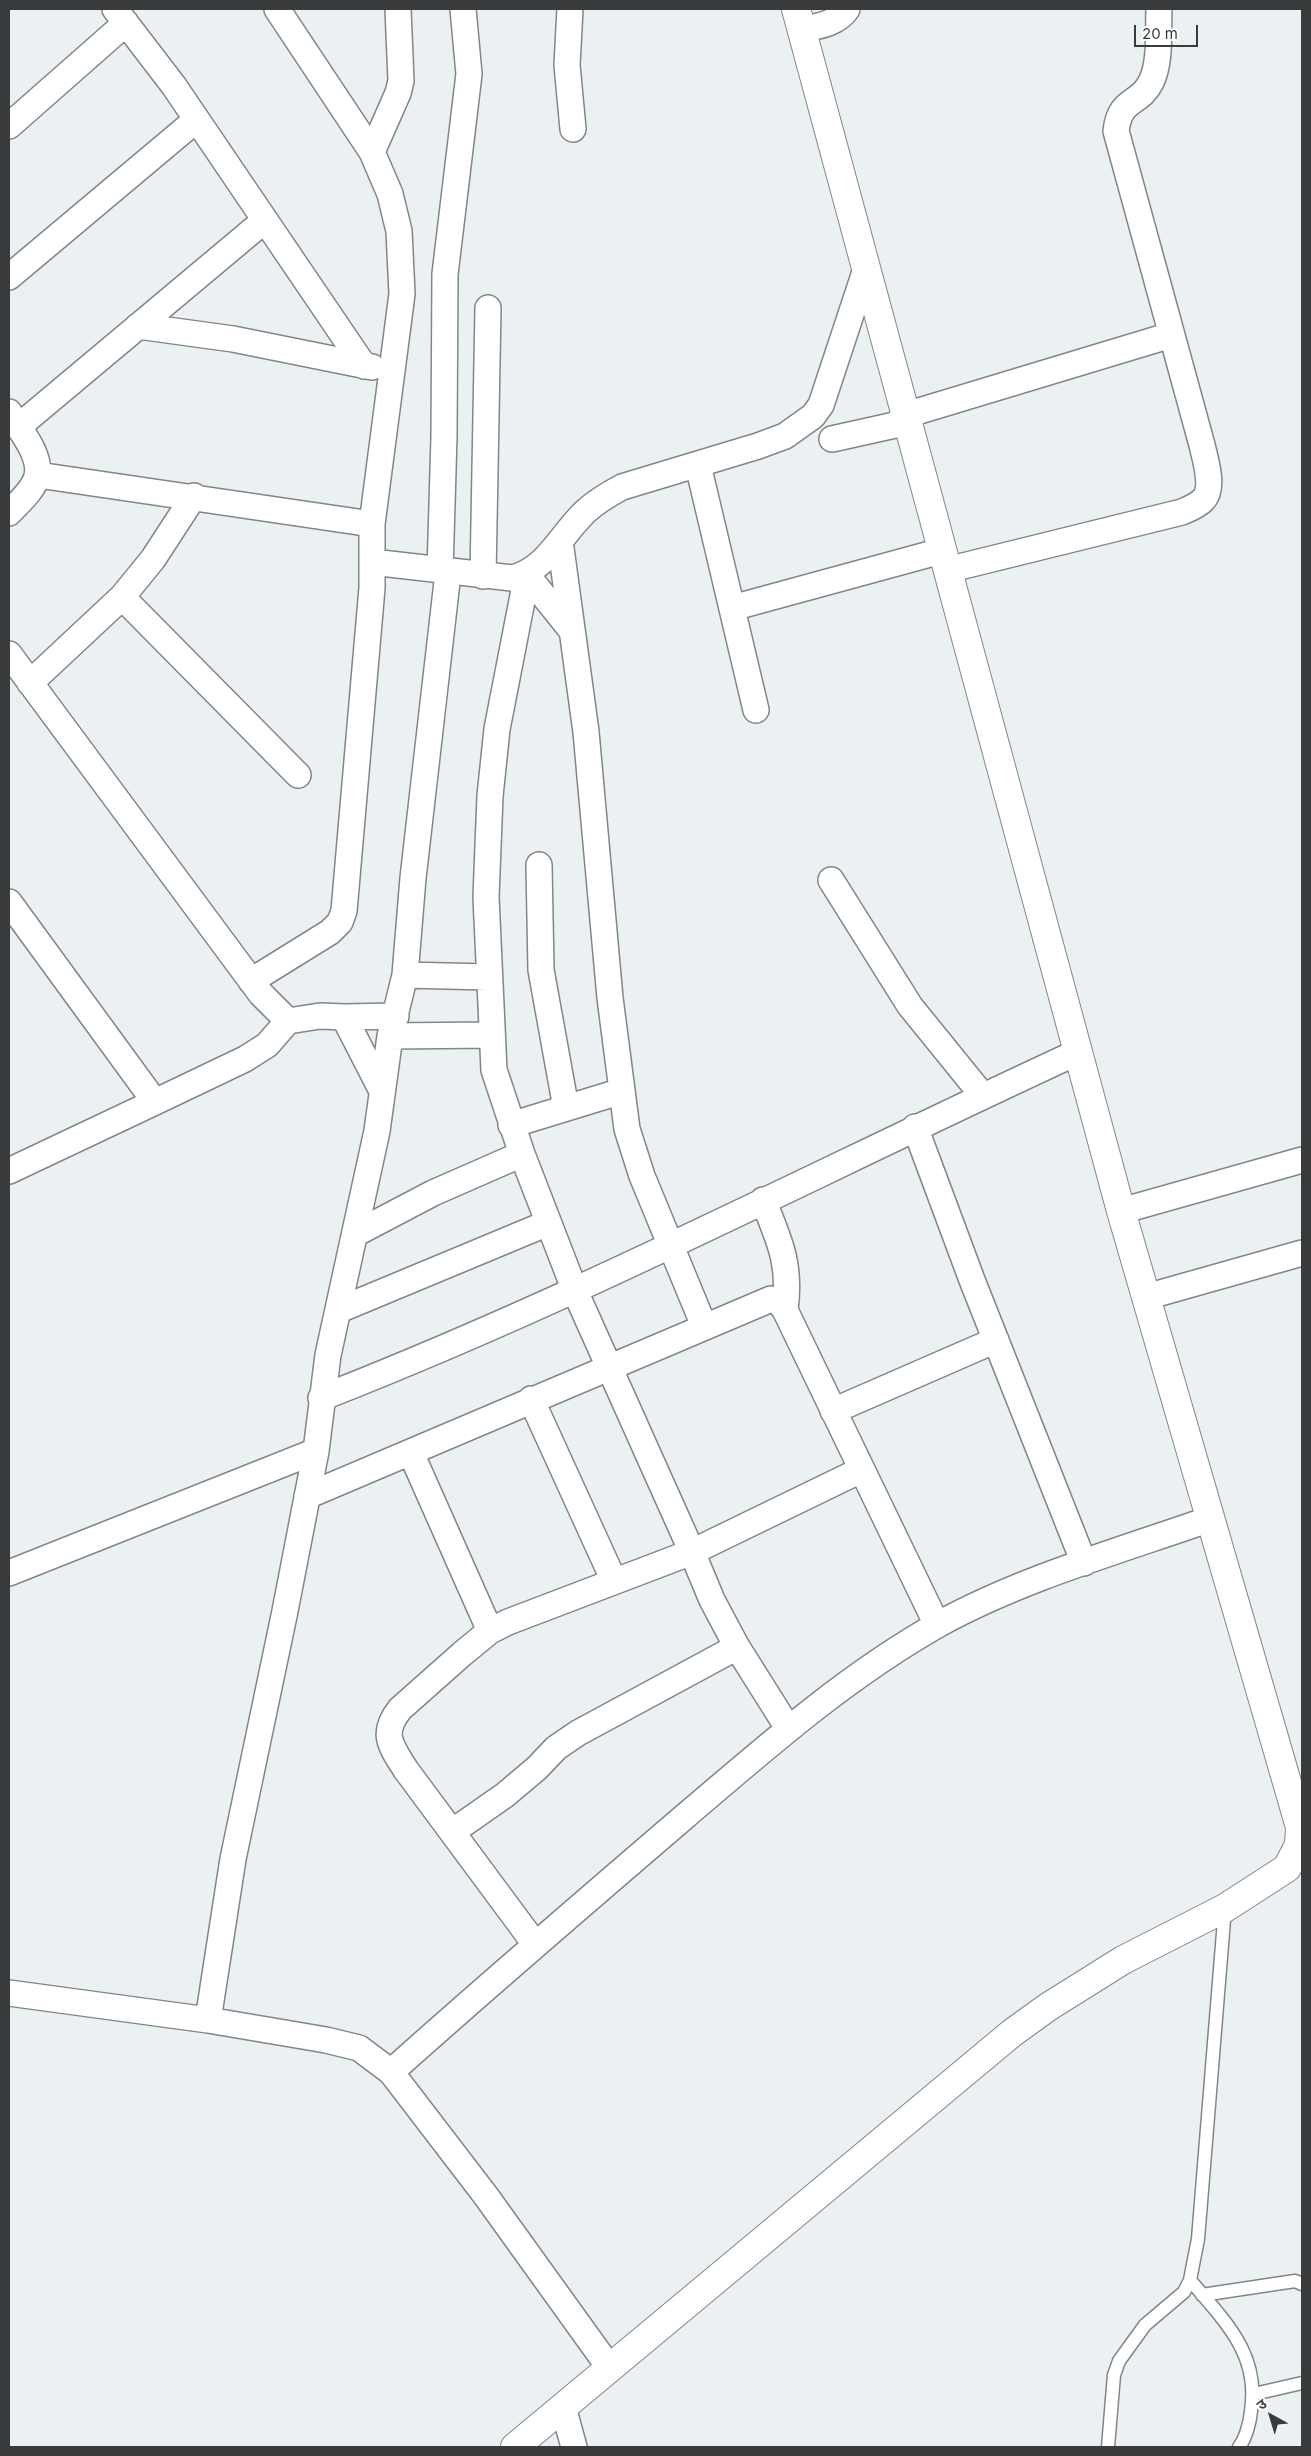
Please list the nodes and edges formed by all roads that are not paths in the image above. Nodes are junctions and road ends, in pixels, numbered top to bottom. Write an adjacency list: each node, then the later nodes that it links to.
1 (278, 9): 12 (street)
2 (398, 9): 12 (street)
3 (463, 9): 32 (street)
4 (570, 9): 11 (street)
5 (847, 9): 8 (street)
6 (1159, 9): 18 (street)
7 (121, 16): 9 (street); 10 (street)
8 (798, 19): 14 (street)
9 (196, 120): 13 (street); 15 (street)
10 (9, 126)
11 (573, 129)
12 (372, 152): 20 (street)
13 (265, 220): 17 (street); 19 (street)
14 (866, 269): 21 (street); 24 (street)
15 (9, 276)
16 (488, 308): 34 (street)
17 (138, 326): 19 (street); 22 (street)
18 (1171, 334): 21 (street); 30 (street)
19 (364, 366): 20 (street)
20 (392, 371): 28 (street)
21 (906, 415): 23 (street); 30 (street)
22 (13, 420): 25 (street)
23 (832, 439)
24 (698, 465): 29 (street); 36 (street)
25 (38, 475): 26 (street); 27 (street)
26 (194, 496): 28 (street); 35 (street)
27 (9, 513)
28 (372, 524): 31 (street)
29 (560, 541): 33 (street); 37 (street)
30 (944, 560): 36 (street); 52 (street)
31 (372, 562): 32 (street); 47 (street)
32 (444, 572): 34 (street); 45 (street)
33 (526, 575): 34 (street); 37 (street); 46 (street)
34 (484, 576)
35 (122, 597): 39 (street); 41 (street)
36 (732, 608): 40 (street)
37 (572, 631): 54 (street)
38 (9, 654): 39 (street)
39 (30, 683): 47 (street)
40 (756, 710)
41 (298, 775)
42 (539, 865): 57 (street)
43 (831, 880): 55 (street)
44 (9, 902): 56 (street)
45 (405, 975): 46 (street); 50 (street)
46 (488, 977): 51 (street)
47 (251, 981): 49 (street)
48 (344, 1017): 49 (street); 50 (street); 53 (street)
49 (288, 1021): 56 (street)
50 (393, 1026): 51 (street); 53 (street)
51 (491, 1035): 58 (street)
52 (1078, 1052): 55 (street); 64 (street)
53 (382, 1091): 66 (street)
54 (622, 1091): 57 (street); 67 (street)
55 (983, 1096): 59 (street)
56 (155, 1102): 62 (street)
57 (566, 1108): 58 (street)
58 (512, 1125): 60 (street)
59 (915, 1127): 63 (street); 74 (street)
60 (522, 1154): 65 (street); 66 (street)
61 (1302, 1160): 64 (street)
62 (13, 1162)
63 (763, 1200): 67 (street); 72 (street)
64 (1121, 1211): 70 (street)
65 (548, 1223): 69 (street); 71 (street)
66 (355, 1234): 71 (street)
67 (670, 1247): 69 (street); 73 (street)
68 (1302, 1253): 70 (street)
69 (575, 1291): 75 (street); 76 (street)
70 (1146, 1297): 83 (street)
71 (339, 1310): 76 (street)
72 (786, 1310): 73 (street); 78 (street)
73 (704, 1326): 75 (street)
74 (996, 1340): 78 (street); 85 (street)
75 (608, 1367): 77 (street); 84 (street)
76 (321, 1398): 79 (street)
77 (531, 1399): 80 (street); 87 (street)
78 (833, 1411): 81 (street)
79 (316, 1451): 82 (street); 86 (street)
80 (411, 1453): 82 (street); 89 (street)
81 (861, 1470): 84 (street); 88 (street)
82 (307, 1496): 97 (street)
83 (1210, 1519): 85 (street); 93 (street)
84 (692, 1552): 87 (street); 90 (street)
85 (1084, 1563): 88 (street)
86 (9, 1573)
87 (614, 1581): 89 (street)
88 (937, 1625): 91 (street)
89 (490, 1631): 92 (street)
90 (737, 1647): 91 (street); 92 (street)
91 (788, 1728): 95 (street)
92 (452, 1832): 95 (street)
93 (1295, 1866): 94 (street)
94 (1225, 1908): 99 (lane); 102 (street)
95 (535, 1944): 98 (street)
96 (9, 1993): 97 (street)
97 (208, 2020): 98 (street)
98 (391, 2072): 102 (street)
99 (1190, 2280): 101 (lane); 108 (lane)
100 (1302, 2284): 101 (lane)
101 (1202, 2295): 104 (lane)
102 (609, 2367): 105 (street)
103 (1302, 2384): 104 (lane)
104 (1254, 2394): 109 (lane)
105 (563, 2407): 106 (street); 107 (street)
106 (515, 2447)
107 (574, 2447)
108 (1108, 2447)
109 (1239, 2447)

